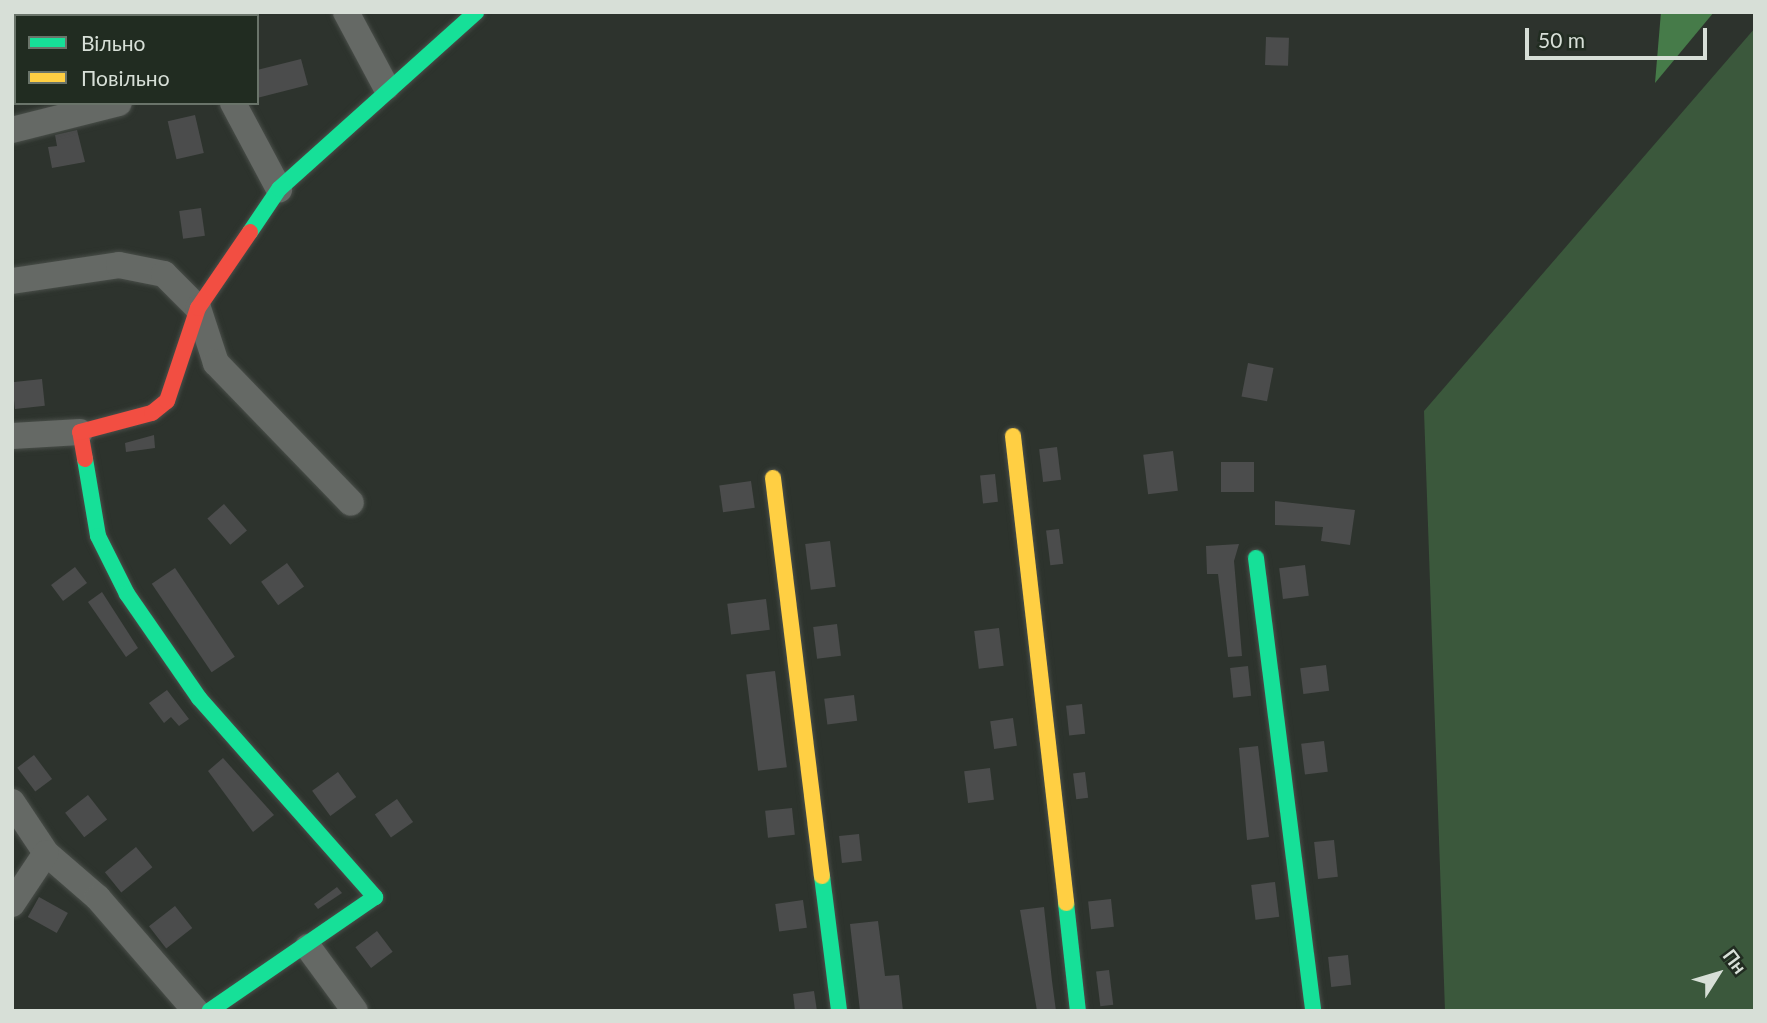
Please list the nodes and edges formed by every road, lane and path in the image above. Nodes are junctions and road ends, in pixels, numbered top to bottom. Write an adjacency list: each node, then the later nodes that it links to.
1 (346, 12): 3 (street)
2 (475, 12): 3 (street)
3 (386, 87): 7 (street)
4 (111, 105): 6 (street)
5 (234, 105): 7 (street)
6 (12, 130)
7 (279, 190): 9 (street)
8 (12, 281): 9 (street)
9 (198, 308): 10 (street); 14 (street)
10 (80, 432): 11 (street); 19 (street)
11 (12, 436)
12 (1013, 436): 24 (street)
13 (773, 478): 23 (street)
14 (351, 503)
15 (1256, 558): 25 (street)
16 (12, 802): 17 (street)
17 (46, 853): 18 (street); 20 (street)
18 (12, 904)
19 (308, 947): 21 (street); 22 (street)
20 (195, 1011)
21 (209, 1011)
22 (355, 1011)
23 (839, 1011)
24 (1078, 1011)
25 (1313, 1011)

